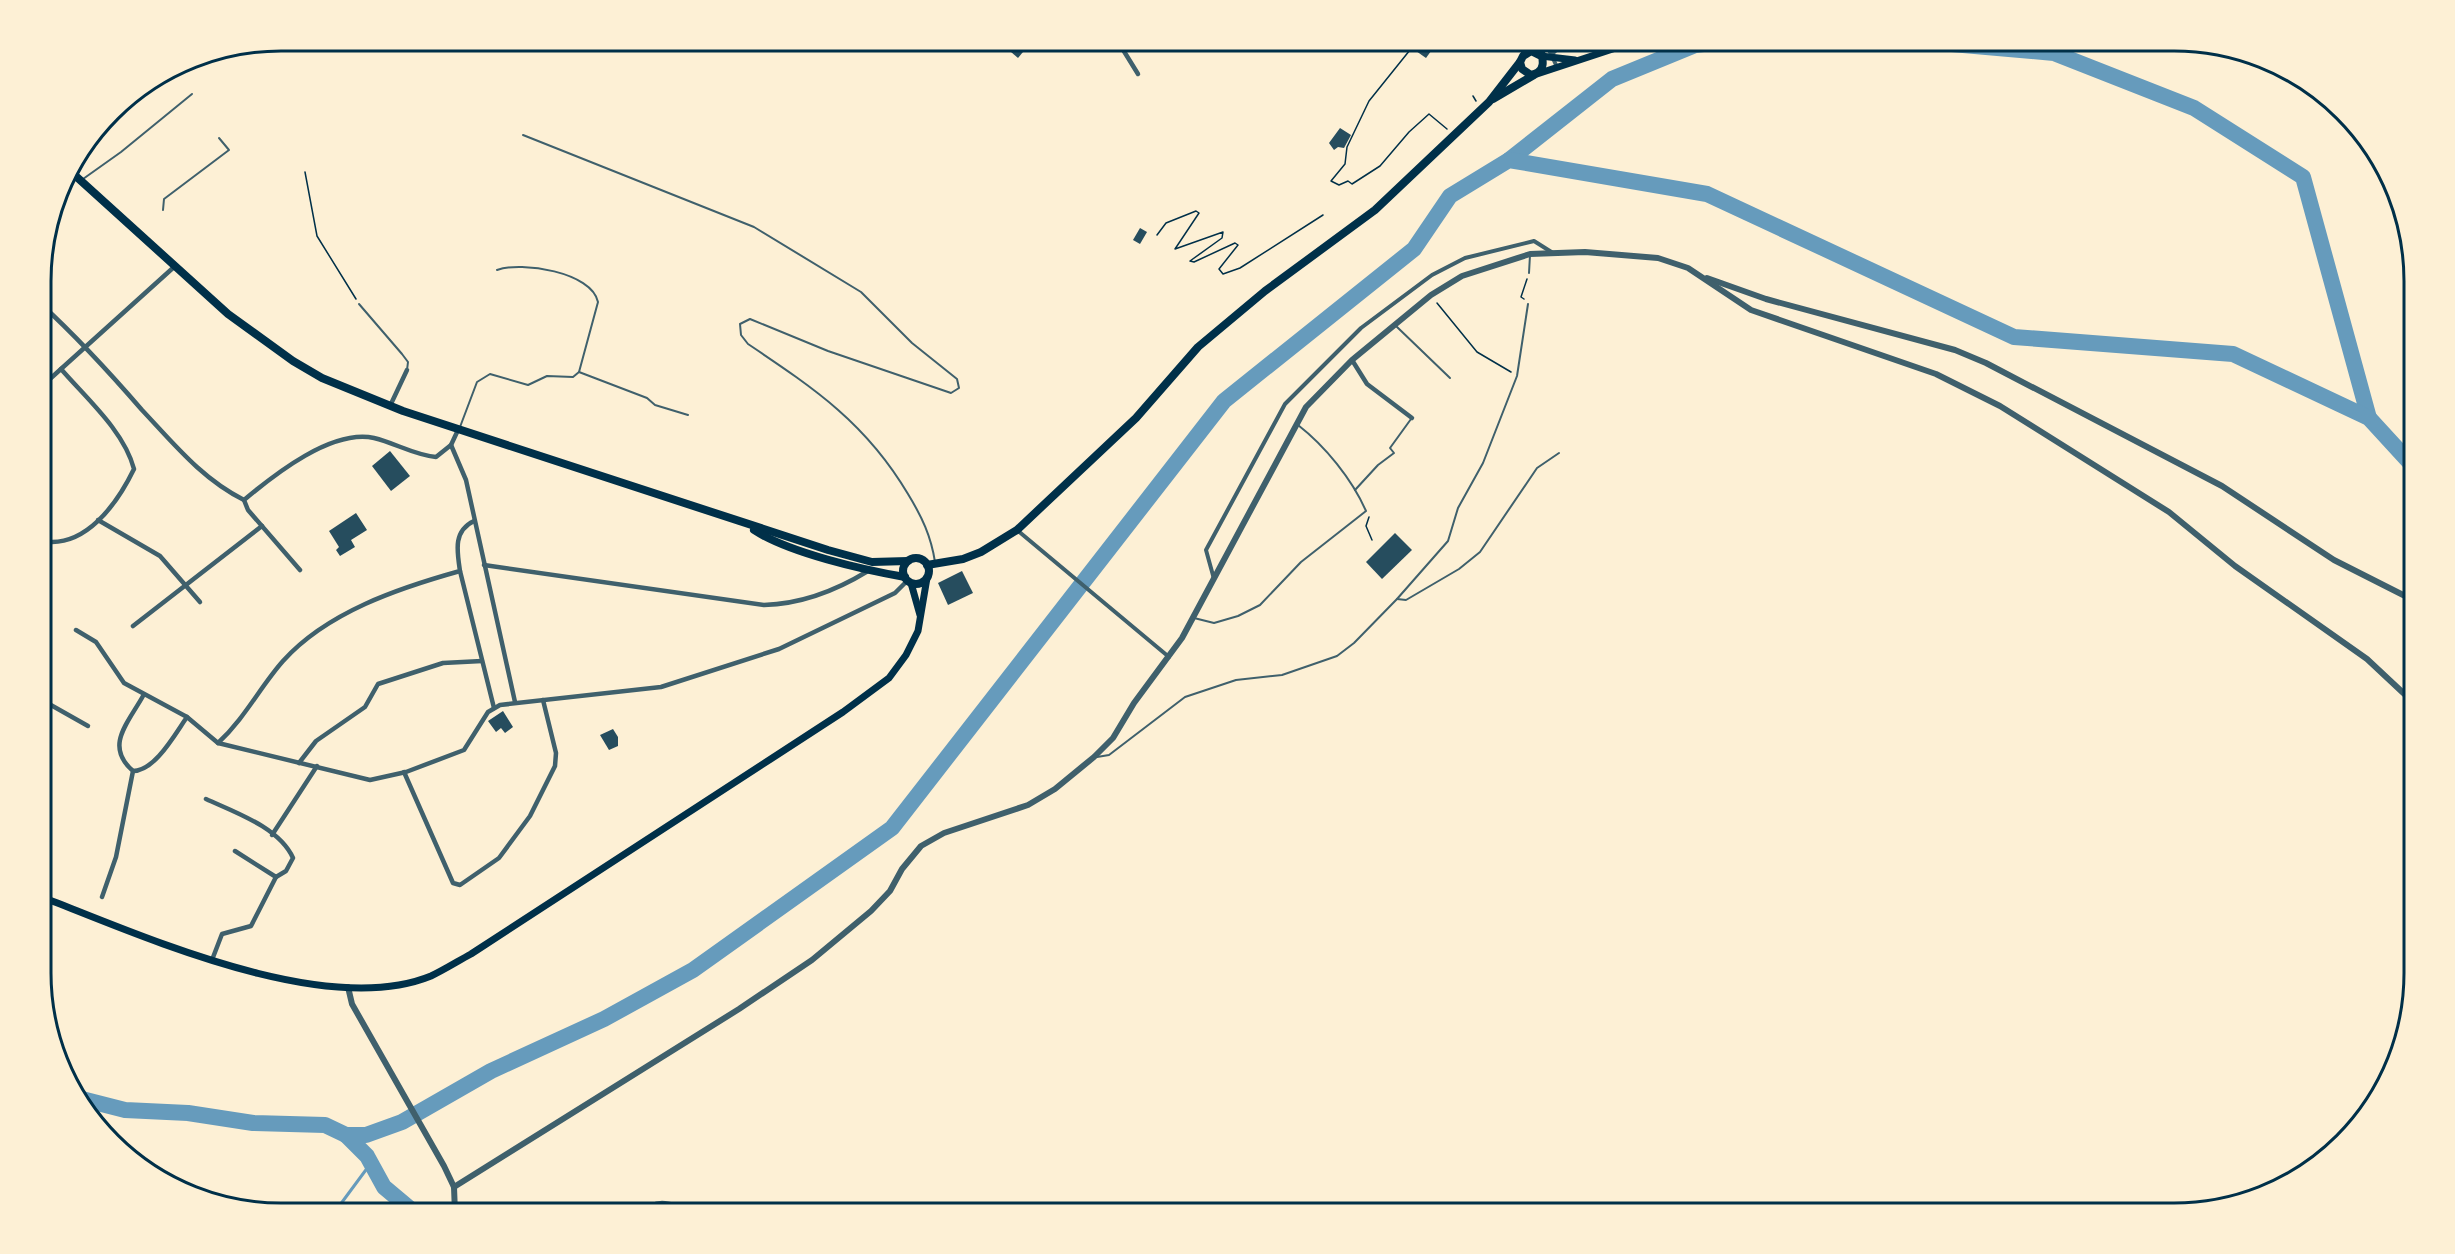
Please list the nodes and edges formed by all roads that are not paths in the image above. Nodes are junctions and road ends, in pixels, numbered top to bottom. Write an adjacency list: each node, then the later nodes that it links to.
1 (1124, 51): 13 (street)
2 (1526, 51): 7 (main road)
3 (1540, 51): 8 (main road)
4 (1548, 51): 9 (street)
5 (1557, 51): 9 (street)
6 (1609, 51): 10 (main road)
7 (1525, 54): 8 (main road); 11 (main road)
8 (1541, 56): 9 (main road); 14 (main road)
9 (1553, 56): 10 (main road); 12 (street)
10 (1581, 61): 12 (main road)
11 (1520, 62): 14 (main road); 16 (main road)
12 (1557, 67): 14 (main road)
13 (1138, 74)
14 (1535, 74): 16 (main road)
15 (192, 94): 20 (lane)
16 (1489, 102): 52 (main road)
17 (523, 135): 55 (lane)
18 (219, 138): 21 (lane)
19 (76, 177): 20 (main road)
20 (80, 181): 24 (main road)
21 (164, 210)
22 (1553, 253): 23 (street); 27 (street); 62 (street)
23 (1530, 254): 26 (lane); 31 (street)
24 (174, 267): 32 (street); 39 (main road)
25 (497, 270): 36 (lane)
26 (1529, 273)
27 (1703, 277): 64 (street); 73 (street)
28 (359, 304): 35 (lane)
29 (1528, 304): 65 (lane)
30 (51, 314): 32 (street)
31 (1394, 324): 33 (street); 38 (lane)
32 (85, 347): 34 (street); 47 (street)
33 (1352, 360): 41 (street); 42 (street)
34 (61, 369): 37 (street); 48 (street)
35 (407, 370): 39 (street)
36 (579, 372): 40 (lane); 43 (lane)
37 (51, 378)
38 (1450, 378)
39 (390, 406): 43 (main road)
40 (688, 415)
41 (1412, 418): 46 (lane)
42 (1297, 423): 46 (lane); 62 (street)
43 (458, 430): 44 (street); 50 (main road)
44 (451, 445): 47 (street); 49 (street)
45 (1558, 453): 65 (lane)
46 (1355, 490): 67 (lane)
47 (244, 500): 51 (street)
48 (98, 520): 53 (street); 63 (street)
49 (474, 521): 56 (street); 59 (street)
50 (746, 524): 54 (main road); 58 (main road)
51 (262, 526): 57 (street); 63 (street)
52 (1017, 530): 55 (main road); 71 (street)
53 (51, 543)
54 (908, 561): 55 (main road); 61 (main road)
55 (931, 564): 60 (main road)
56 (484, 565): 58 (street); 76 (street)
57 (300, 570)
58 (868, 570): 61 (main road)
59 (460, 571): 72 (street); 81 (street)
60 (927, 578): 61 (main road); 68 (main road)
61 (908, 580): 68 (main road); 75 (street)
62 (1214, 580): 67 (street)
63 (184, 584): 66 (street); 69 (street)
64 (2404, 595)
65 (1397, 598): 82 (lane)
66 (200, 602)
67 (1194, 618): 71 (street)
68 (921, 620): 94 (main road)
69 (133, 626)
70 (76, 630): 74 (street)
71 (1169, 658): 82 (street)
72 (483, 661): 78 (street); 83 (street)
73 (2404, 694)
74 (143, 696): 79 (street); 85 (street)
75 (543, 700): 76 (street); 86 (street)
76 (515, 702): 78 (street)
77 (51, 705): 80 (street)
78 (494, 708): 86 (street)
79 (187, 717): 81 (street); 85 (street)
80 (88, 726)
81 (218, 743): 83 (street)
82 (1094, 757): 95 (street)
83 (299, 764): 84 (street)
84 (317, 766): 86 (street); 88 (street)
85 (133, 771): 91 (street)
86 (404, 772)
87 (206, 799): 88 (street)
88 (272, 835): 90 (street)
89 (235, 851): 90 (street)
90 (276, 877): 93 (street)
91 (102, 897)
92 (51, 900): 93 (main road)
93 (212, 960): 94 (main road)
94 (348, 987): 95 (street)
95 (454, 1187): 96 (street)
96 (455, 1203)

